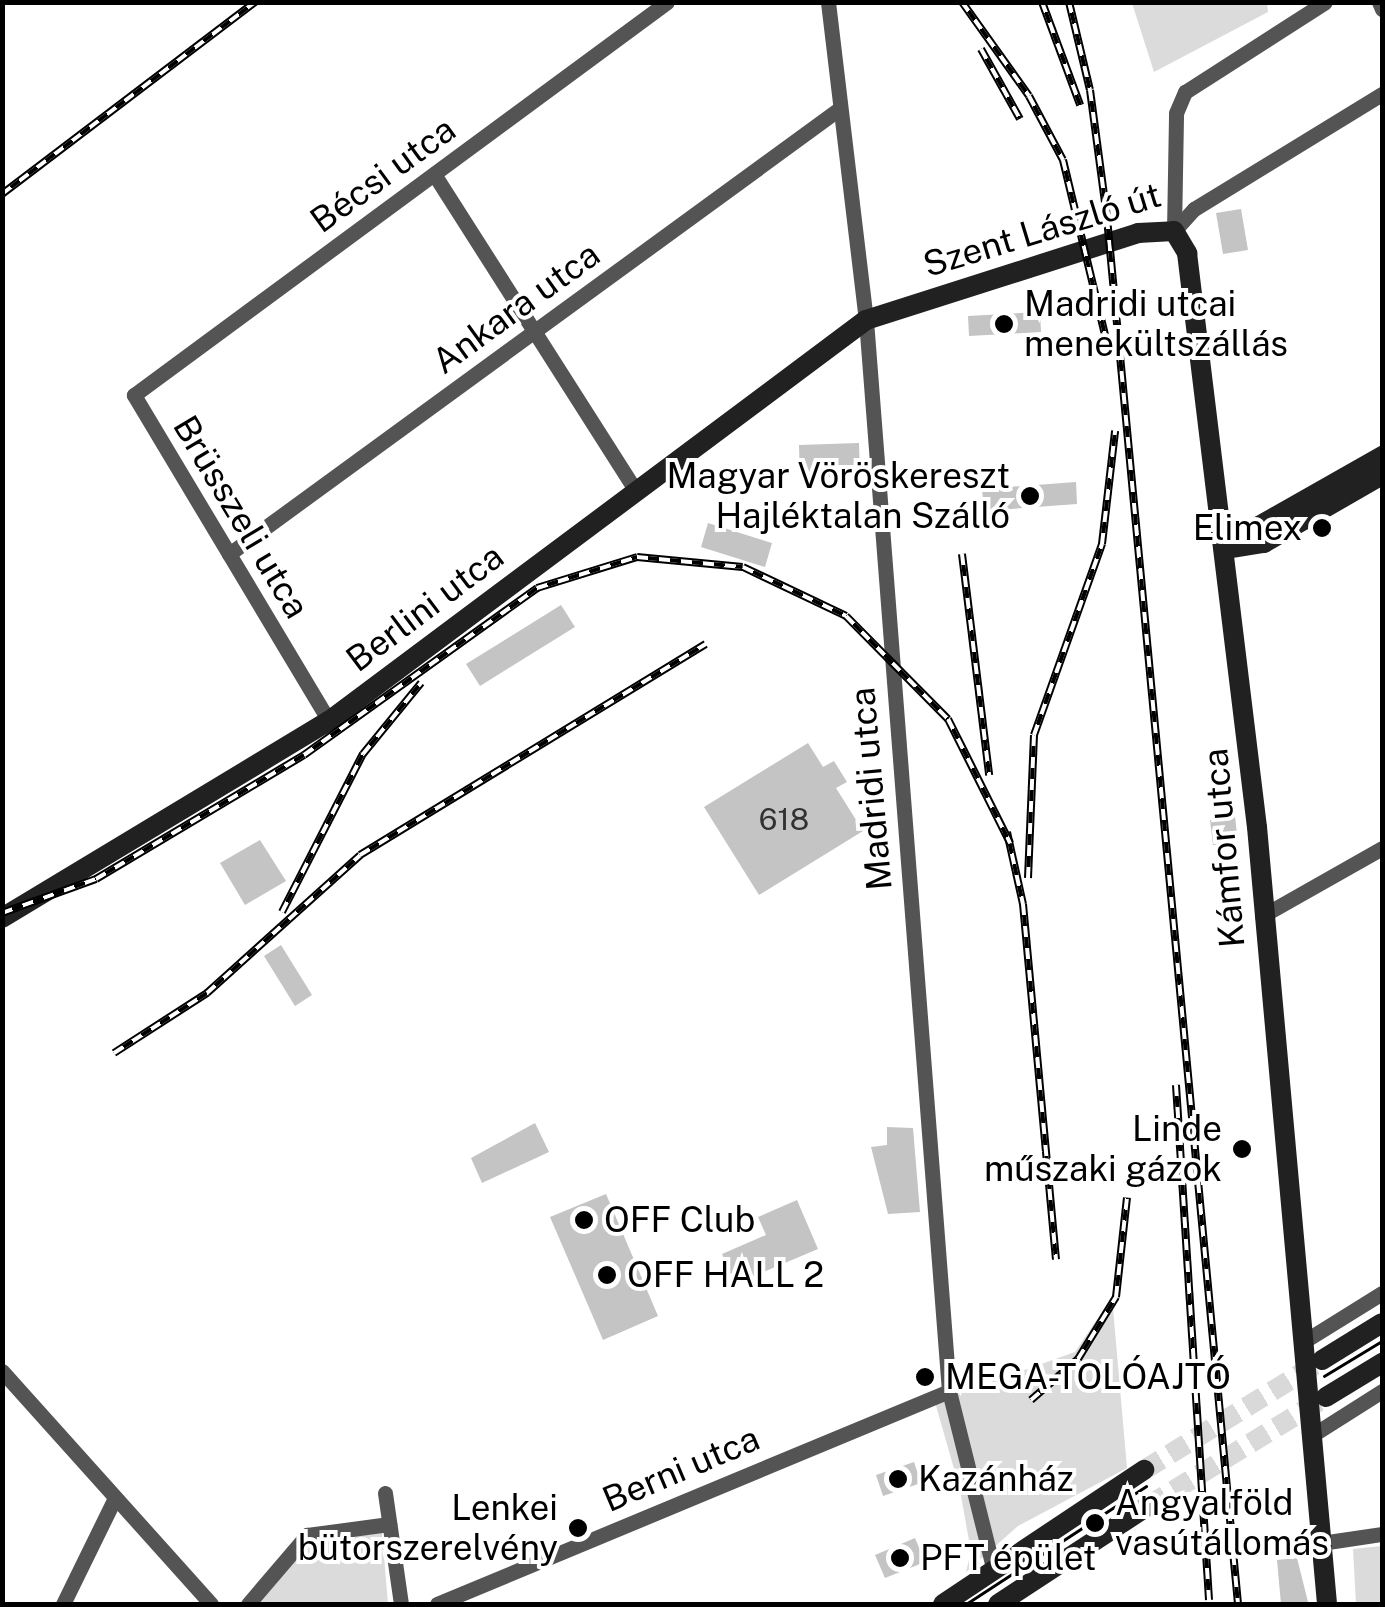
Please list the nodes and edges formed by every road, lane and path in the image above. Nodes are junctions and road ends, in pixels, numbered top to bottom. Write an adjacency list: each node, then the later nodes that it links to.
1 (667, 2): 6 (street, Bécsi utca)
2 (828, 2): 5 (street, Madridi utca)
3 (1325, 2): 7 (street, Kámfor utca)
4 (1382, 94): 7 (street, Szent László út)
5 (839, 109): 8 (street, Madridi utca); 9 (street, Ankara utca)
6 (434, 174): 9 (street); 10 (street, Bécsi utca)
7 (1174, 231): 8 (street, Szent László út); 13 (street, Kámfor utca)
8 (866, 320): 12 (street, Berlini utca); 25 (street, Madridi utca)
9 (534, 332): 12 (street); 14 (street, Ankara utca)
10 (134, 395): 14 (street, Brüsszeli utca)
11 (1380, 470): 13 (street)
12 (635, 490): 15 (street, Berlini utca)
13 (1233, 548): 17 (street, Kámfor utca)
14 (229, 554): 15 (street, Brüsszeli utca)
15 (328, 721): 18 (street, Berlini utca)
16 (1382, 848): 17 (street)
17 (1262, 916): 21 (street, Kámfor utca)
18 (2, 918)
19 (1382, 1293): 21 (street)
20 (1382, 1324): 22 (street)
21 (1303, 1342): 28 (street, Kámfor utca)
22 (1322, 1360)
23 (1382, 1363): 27 (street)
24 (2, 1371): 31 (street)
25 (950, 1391): 36 (street, Madridi utca); 41 (street, Berni utca)
26 (1382, 1391): 28 (street)
27 (1326, 1397)
28 (1311, 1436): 35 (street, Kámfor utca)
29 (1144, 1470): 36 (street)
30 (385, 1494): 33 (street)
31 (115, 1498): 37 (street); 38 (street)
32 (1148, 1506): 43 (street)
33 (389, 1524): 39 (street); 40 (street)
34 (1382, 1534): 35 (street)
35 (1321, 1543): 44 (street, Kámfor utca)
36 (992, 1567): 42 (street)
37 (63, 1604)
38 (211, 1604)
39 (248, 1604)
40 (401, 1604)
41 (436, 1604)
42 (943, 1604)
43 (998, 1604)
44 (1327, 1604)

